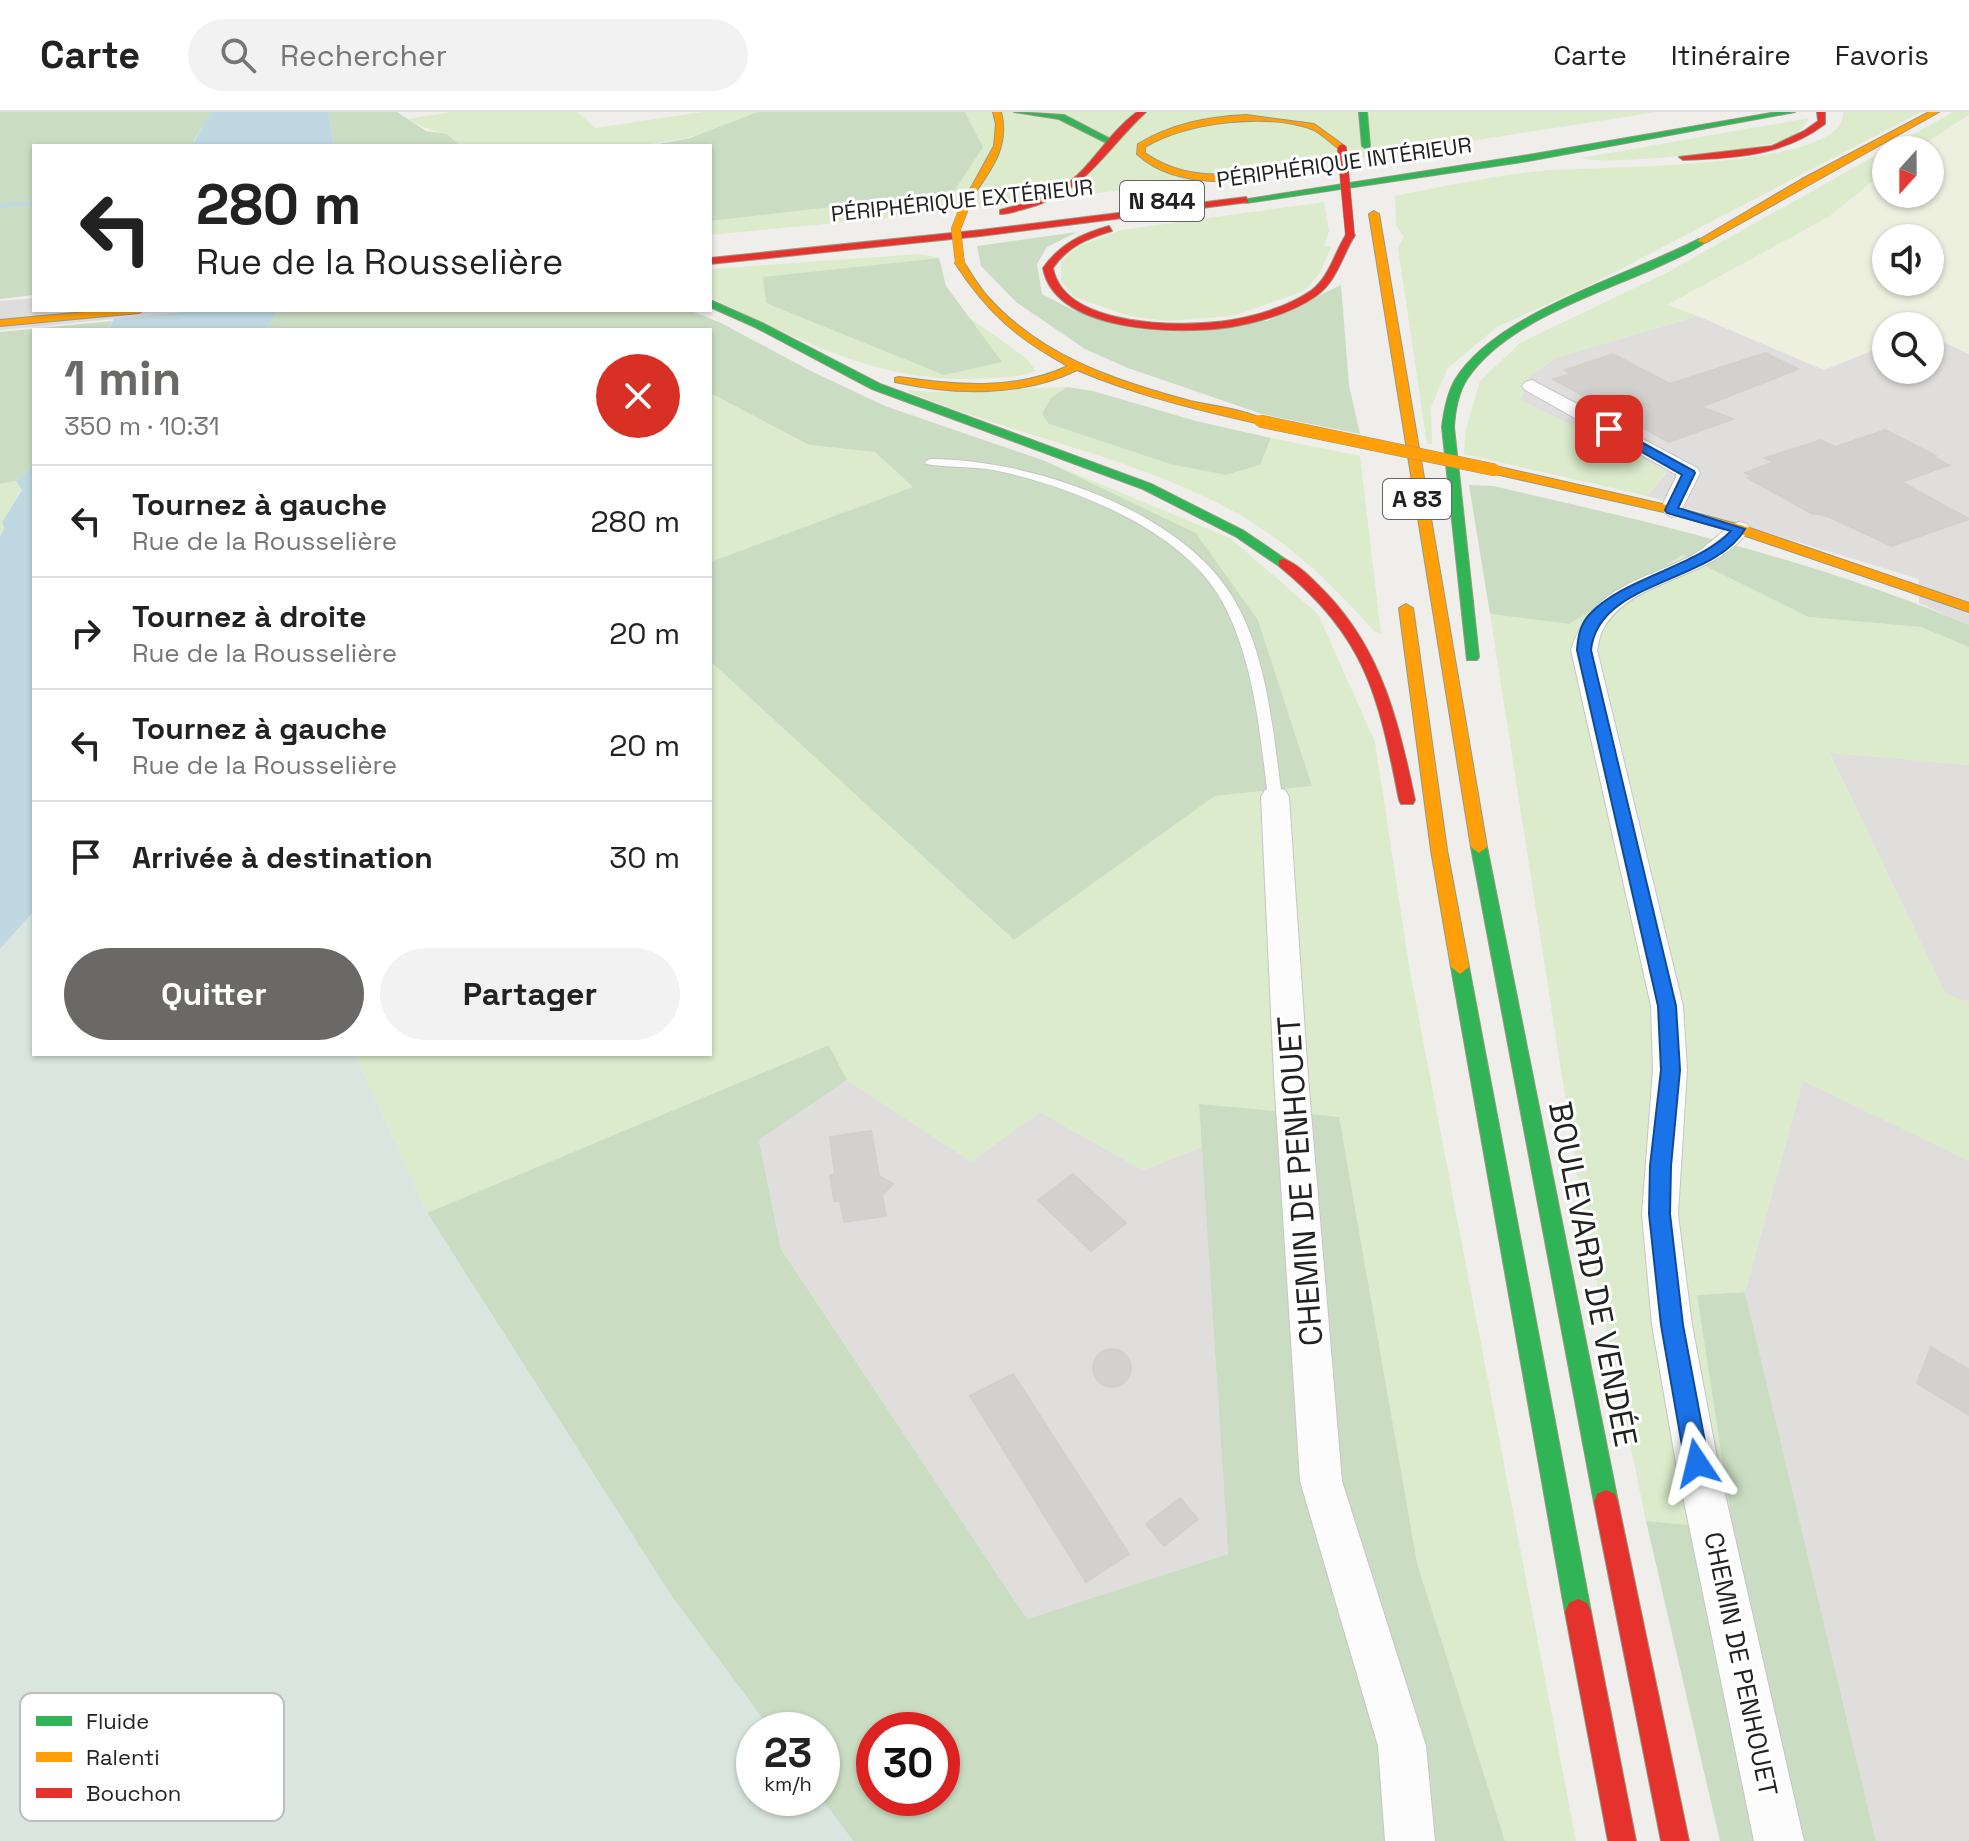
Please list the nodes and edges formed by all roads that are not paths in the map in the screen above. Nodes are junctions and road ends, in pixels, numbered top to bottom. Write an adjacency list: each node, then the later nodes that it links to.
1 (997, 112): 34 (main road, bridge)
2 (1018, 112): 13 (main road)
3 (1142, 112): 13 (main road)
4 (1363, 112): 14 (main road, A 83)
5 (1707, 112): 12 (main road)
6 (1739, 112): 23 (main road, PÉRIPHÉRIQUE EXTÉRIEUR / N 844)
7 (1791, 112): 17 (main road, PÉRIPHÉRIQUE INTÉRIEUR / N 844)
8 (1935, 112): 43 (main road)
9 (1346, 116): 14 (main road, A 83)
10 (1822, 117): 15 (main road)
11 (1618, 123): 12 (main road)
12 (1594, 131): 18 (main road)
13 (1110, 141): 20 (main road)
14 (1351, 148): 18 (main road); 21 (main road, A 83); 22 (main road, bridge)
15 (1668, 158)
16 (1618, 161): 17 (main road)
17 (1464, 170): 19 (main road, PÉRIPHÉRIQUE INTÉRIEUR / N 844)
18 (1296, 177): 20 (main road)
19 (1176, 210): 22 (main road); 25 (main road, PÉRIPHÉRIQUE INTÉRIEUR / N 844)
20 (996, 214): 23 (main road)
21 (1367, 215): 27 (main road, A 83); 47 (main road, BOULEVARD DE VENDÉE / A 83)
22 (1350, 235): 26 (main road)
23 (840, 238): 24 (main road, PÉRIPHÉRIQUE EXTÉRIEUR / N 844)
24 (712, 250)
25 (712, 261)
26 (1355, 270)
27 (1368, 300)
28 (712, 304): 33 (main road)
29 (32, 307): 30 (main road)
30 (0, 310)
31 (118, 312): 32 (main road)
32 (0, 323)
33 (834, 365): 34 (main road); 46 (main road)
34 (1079, 365): 39 (main road, bridge)
35 (1532, 386): 39 (street)
36 (1380, 423): 38 (main road, A 83)
37 (930, 462): 45 (lane)
38 (1386, 469)
39 (1671, 510): 40 (main road)
40 (1739, 529): 42 (main road); 51 (street, CHEMIN DE PENHOUET)
41 (1404, 592): 46 (main road)
42 (1969, 608)
43 (1475, 676)
44 (1487, 784): 47 (main road)
45 (1275, 797): 48 (street, CHEMIN DE PENHOUET)
46 (1439, 850): 49 (main road)
47 (1483, 859): 50 (main road, BOULEVARD DE VENDÉE)
48 (1410, 1841)
49 (1622, 1841)
50 (1675, 1841)
51 (1779, 1841)

